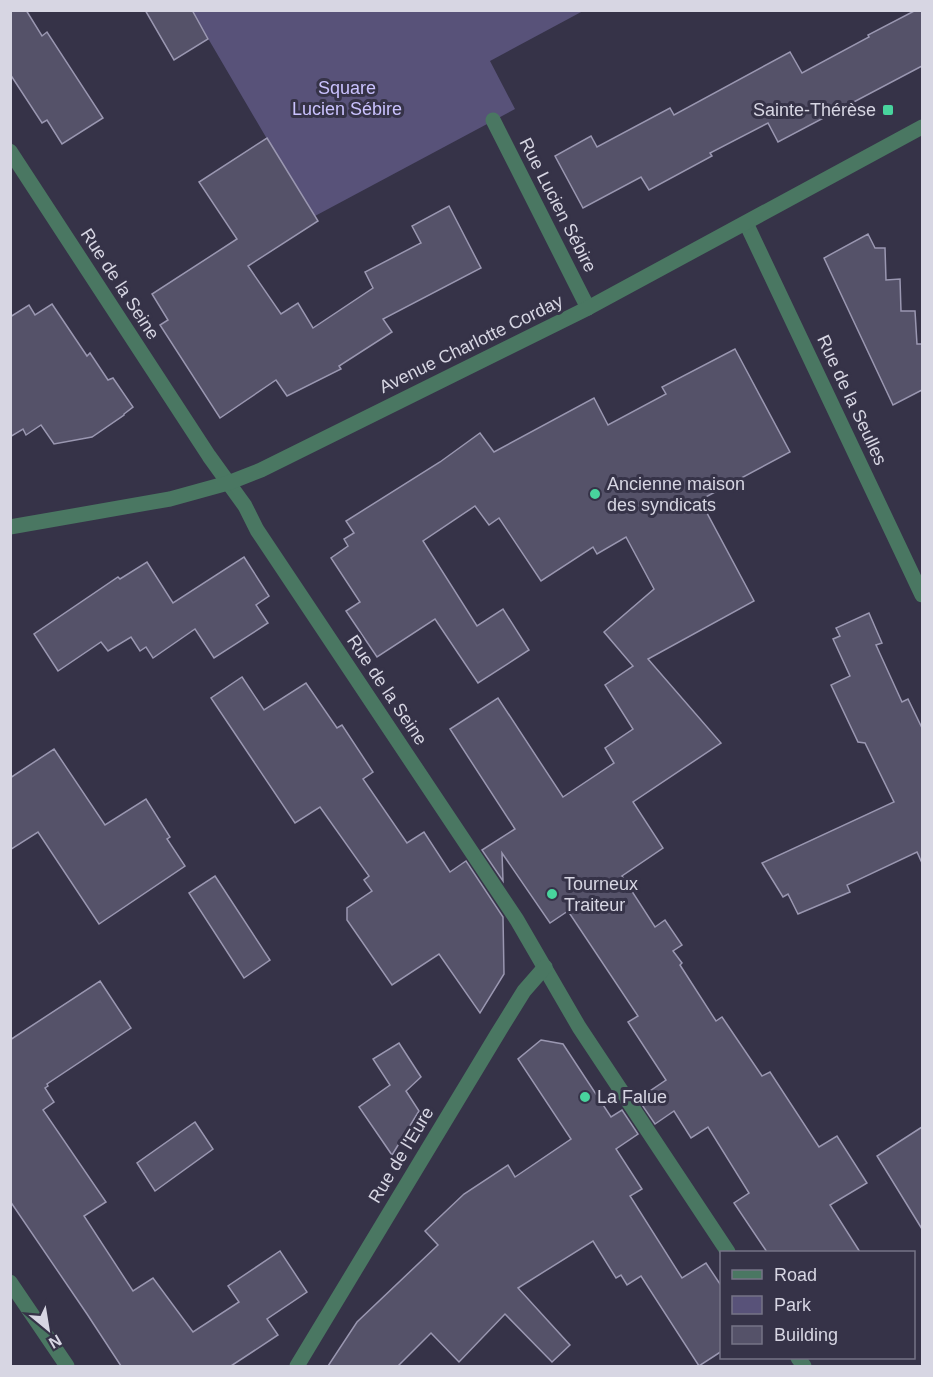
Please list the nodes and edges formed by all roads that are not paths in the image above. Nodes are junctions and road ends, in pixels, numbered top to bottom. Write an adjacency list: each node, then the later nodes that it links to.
1 (493, 120): 5 (street, Rue Lucien Sébire)
2 (922, 128): 4 (street, Avenue Charlotte Corday)
3 (10, 151): 6 (street, Rue de la Seine)
4 (746, 223): 5 (street, Avenue Charlotte Corday); 8 (street, Rue de la Seulles)
5 (588, 308): 6 (street, Avenue Charlotte Corday)
6 (228, 483): 7 (street, Avenue Charlotte Corday); 9 (street, Rue de la Seine)
7 (10, 527)
8 (922, 595)
9 (545, 967): 10 (street, Rue de la Seine); 13 (street, Rue de l'Eure)
10 (727, 1251)
11 (10, 1282): 12 (street)
12 (67, 1366)
13 (297, 1366)

